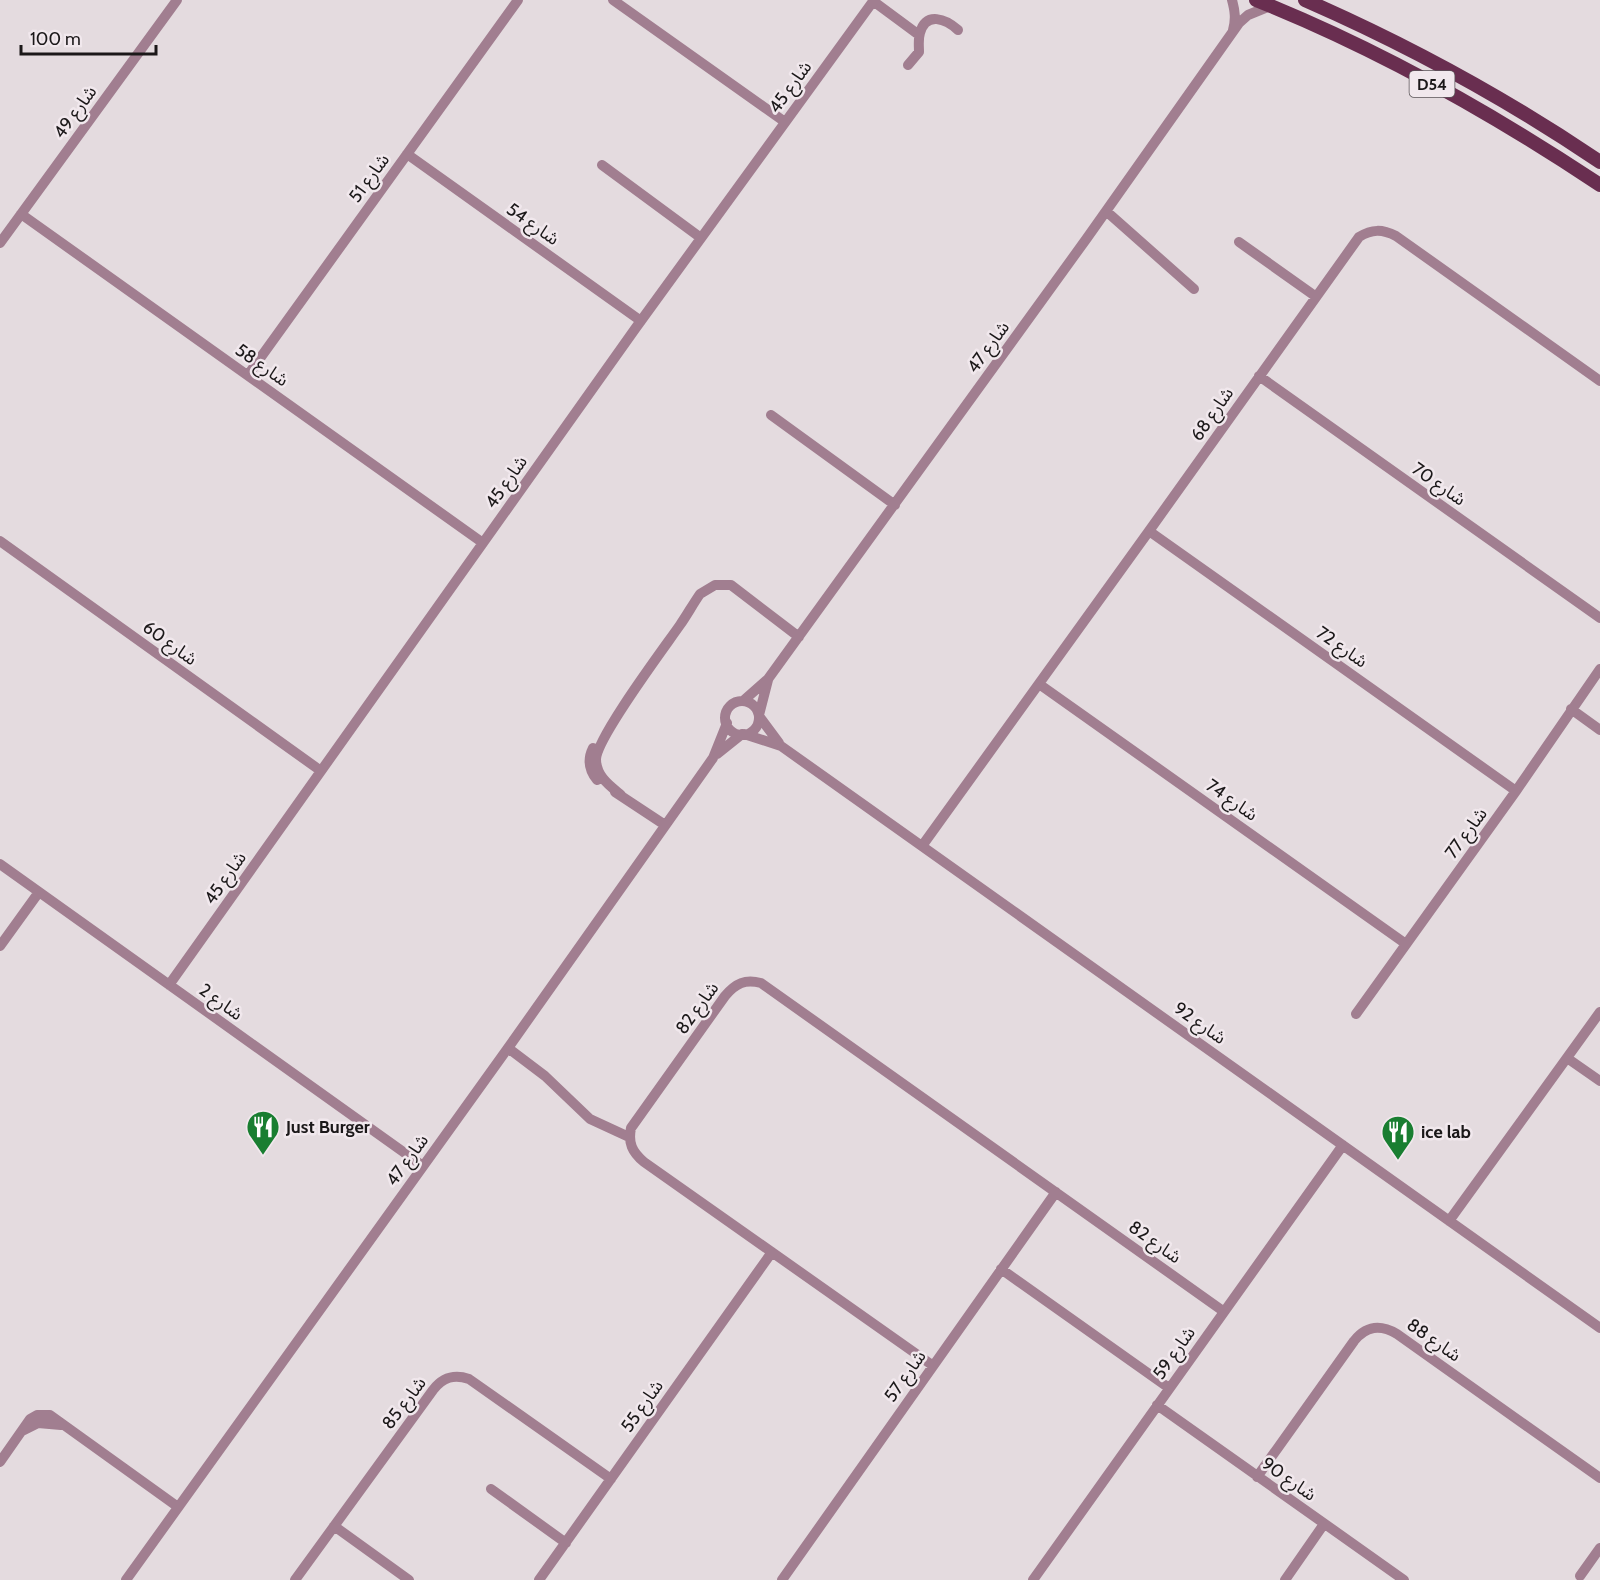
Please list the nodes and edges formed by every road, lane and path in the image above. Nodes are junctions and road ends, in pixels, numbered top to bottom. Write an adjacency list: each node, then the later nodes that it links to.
1 (177, 0): 19 (street, شارع 49)
2 (518, 0): 14 (street, شارع 51)
3 (613, 0): 13 (street)
4 (873, 0): 11 (street); 13 (street, شارع 45)
5 (1232, 0): 10 (street)
6 (1256, 0): 8 (main road, D54)
7 (1305, 0): 15 (main road, D54)
8 (1270, 6): 10 (street, شارع 47); 17 (main road, D54)
9 (958, 30): 11 (street)
10 (1232, 33): 18 (street, شارع 47)
11 (919, 35): 12 (street)
12 (908, 65)
13 (785, 122): 20 (street, شارع 45)
14 (407, 154): 25 (street, شارع 54); 26 (street, شارع 51)
15 (1600, 162)
16 (602, 165): 20 (street)
17 (1600, 185)
18 (1106, 211): 23 (street); 30 (street, شارع 47)
19 (21, 214): 22 (street, شارع 49); 26 (street, شارع 58)
20 (701, 238): 25 (street, شارع 45)
21 (1239, 242): 24 (street)
22 (0, 243)
23 (1194, 289)
24 (1315, 296): 27 (street, شارع 68); 28 (street, شارع 68)
25 (641, 321): 33 (street, شارع 45)
26 (248, 375): 33 (street, شارع 58)
27 (1259, 376): 31 (street, شارع 68); 34 (street, شارع 70)
28 (1600, 381)
29 (771, 415): 30 (street)
30 (895, 505): 35 (street, شارع 47)
31 (1149, 531): 38 (street, شارع 68); 48 (street, شارع 72)
32 (0, 541): 47 (street, شارع 60)
33 (483, 543): 47 (street, شارع 45)
34 (1600, 618)
35 (799, 637): 37 (street, شارع 47); 49 (street)
36 (1600, 669): 40 (street, شارع 77)
37 (768, 679): 39 (street, شارع 47); 41 (street, شارع 47)
38 (1039, 684): 50 (street, شارع 68); 53 (street, شارع 74)
39 (744, 701): 41 (street); 42 (street)
40 (1571, 709): 43 (street); 48 (street, شارع 77)
41 (759, 715): 44 (street); 45 (street, شارع 92)
42 (727, 723): 44 (street); 46 (street, شارع 47)
43 (1600, 730)
44 (743, 734): 45 (street, شارع 92); 46 (street, شارع 47)
45 (781, 746): 50 (street, شارع 92)
46 (713, 758): 49 (street, شارع 47)
47 (321, 771): 55 (street, شارع 45)
48 (1516, 791): 53 (street, شارع 77)
49 (665, 825): 58 (street, شارع 47)
50 (922, 846): 62 (street, شارع 92)
51 (0, 864): 52 (street, شارع 2)
52 (39, 892): 54 (street); 55 (street, شارع 2)
53 (1406, 944): 57 (street, شارع 77)
54 (0, 946)
55 (169, 985): 63 (street, شارع 2)
56 (1600, 1012): 59 (street)
57 (1356, 1014)
58 (508, 1048): 61 (street); 63 (street, شارع 47)
59 (1568, 1058): 60 (street); 65 (street)
60 (1600, 1081)
61 (629, 1137): 64 (street, شارع 82); 66 (street)
62 (1342, 1145): 65 (street, شارع 92); 68 (street, شارع 59)
63 (423, 1166): 78 (street, شارع 47)
64 (1056, 1192): 67 (street, شارع 57); 68 (street, شارع 82)
65 (1449, 1221): 69 (street, شارع 92)
66 (772, 1252): 70 (street); 76 (street, شارع 55)
67 (1001, 1269): 70 (street, شارع 57); 71 (street)
68 (1224, 1311): 71 (street, شارع 59)
69 (1600, 1328)
70 (932, 1365): 88 (street, شارع 57)
71 (1169, 1388): 72 (street, شارع 59)
72 (1157, 1405): 74 (street, شارع 90); 89 (street, شارع 59)
73 (0, 1462): 78 (street)
74 (1257, 1477): 75 (street, شارع 88); 79 (street, شارع 90)
75 (1600, 1478)
76 (611, 1479): 80 (street, شارع 85); 81 (street, شارع 55)
77 (491, 1489): 81 (street)
78 (178, 1507): 84 (street, شارع 47)
79 (1324, 1524): 90 (street); 91 (street, شارع 90)
80 (334, 1526): 85 (street, شارع 85); 86 (street)
81 (566, 1543): 87 (street, شارع 55)
82 (1600, 1548): 83 (street)
83 (1580, 1576)
84 (126, 1580)
85 (295, 1580)
86 (409, 1580)
87 (539, 1580)
88 (782, 1580)
89 (1033, 1580)
90 (1285, 1580)
91 (1404, 1580)

